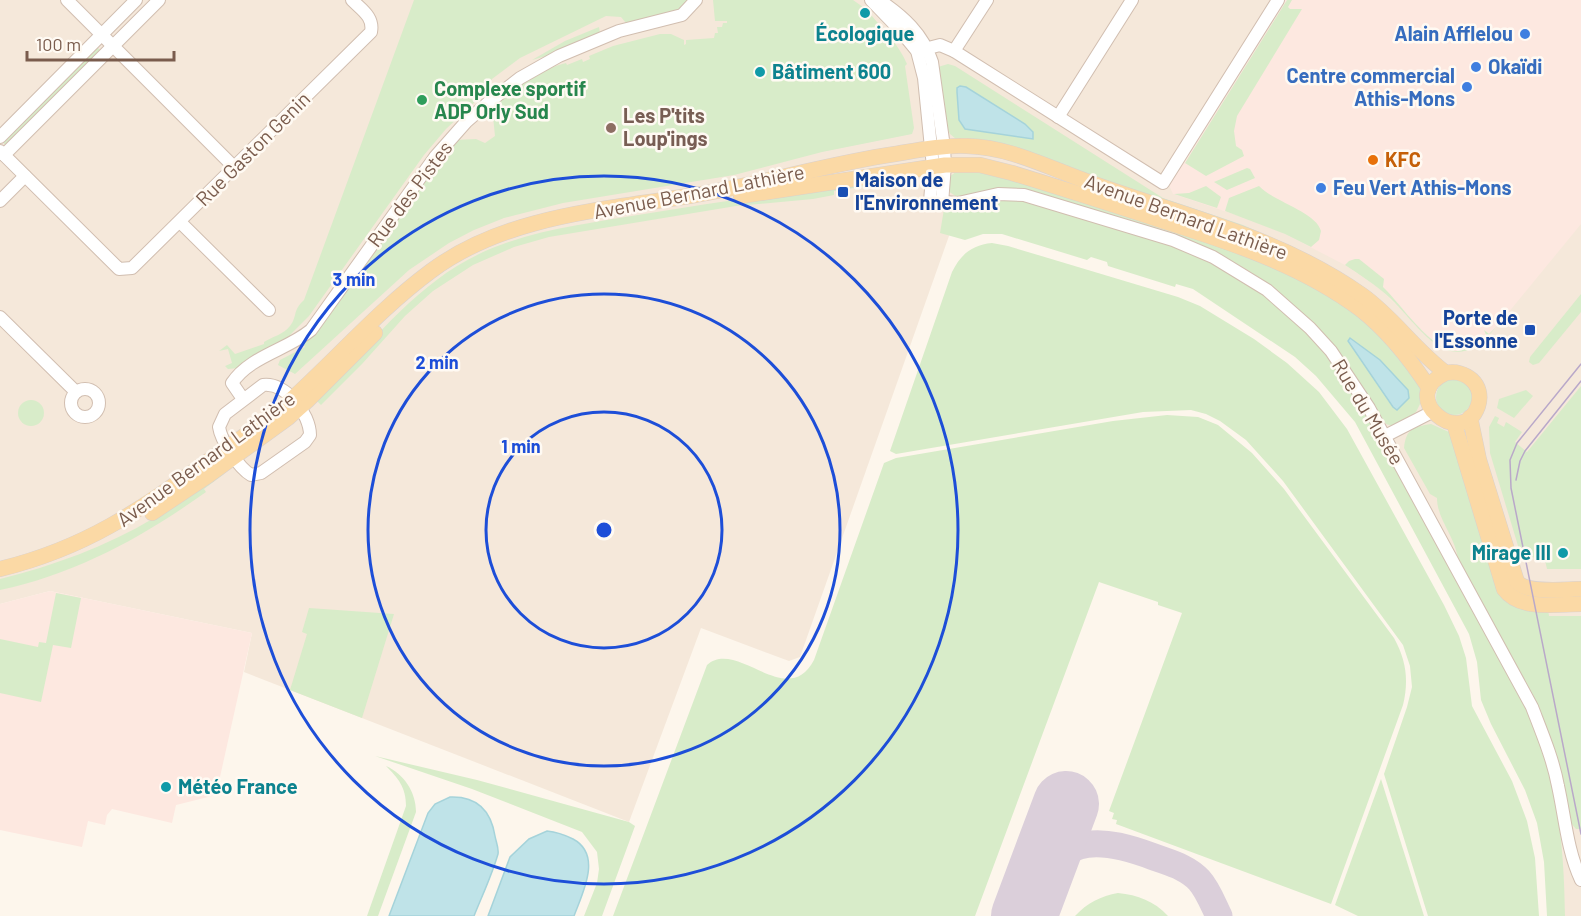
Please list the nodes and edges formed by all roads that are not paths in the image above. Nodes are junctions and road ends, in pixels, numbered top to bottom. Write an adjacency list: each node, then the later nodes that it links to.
1 (67, 0): 11 (street)
2 (136, 0): 11 (street)
3 (159, 0): 12 (street)
4 (352, 0): 20 (street, Rue Gaston Genin)
5 (696, 0): 29 (street, Rue des Pistes)
6 (871, 0): 13 (street)
7 (879, 0): 13 (street)
8 (987, 0): 14 (street)
9 (1132, 0): 15 (street)
10 (1278, 0): 15 (street)
11 (102, 35): 12 (street); 16 (street)
12 (113, 46): 18 (street); 20 (street)
13 (922, 50): 14 (street); 17 (street)
14 (954, 51): 15 (street)
15 (1059, 117)
16 (0, 137)
17 (937, 148): 19 (street); 26 (main road, Avenue Bernard Lathière); 30 (main road, Avenue Bernard Lathière)
18 (2, 153): 21 (street)
19 (939, 165): 27 (main road, Avenue Bernard Lathière); 30 (main road, Avenue Bernard Lathière); 34 (street, Rue du Musée)
20 (234, 167): 23 (street, Rue Gaston Genin)
21 (25, 176): 22 (street); 23 (street, Rue Gaston Genin)
22 (0, 201)
23 (180, 222): 24 (street)
24 (269, 309)
25 (0, 317): 28 (street)
26 (1446, 373): 27 (main road); 32 (main road, Avenue Bernard Lathière)
27 (1429, 388): 31 (main road, Avenue Bernard Lathière)
28 (76, 392)
29 (243, 399): 30 (street); 35 (street)
30 (296, 404): 35 (main road, Avenue Bernard Lathière); 35 (street)
31 (1432, 412): 33 (main road); 34 (street)
32 (1470, 417): 33 (main road); 38 (main road, Avenue Bernard Lathière)
33 (1454, 423): 39 (main road)
34 (1385, 436): 40 (street, Rue du Musée)
35 (231, 452): 36 (main road, Avenue Bernard Lathière); 37 (main road, Avenue Bernard Lathière)
36 (0, 568)
37 (0, 576)
38 (1581, 589)
39 (1581, 604)
40 (1581, 880)

